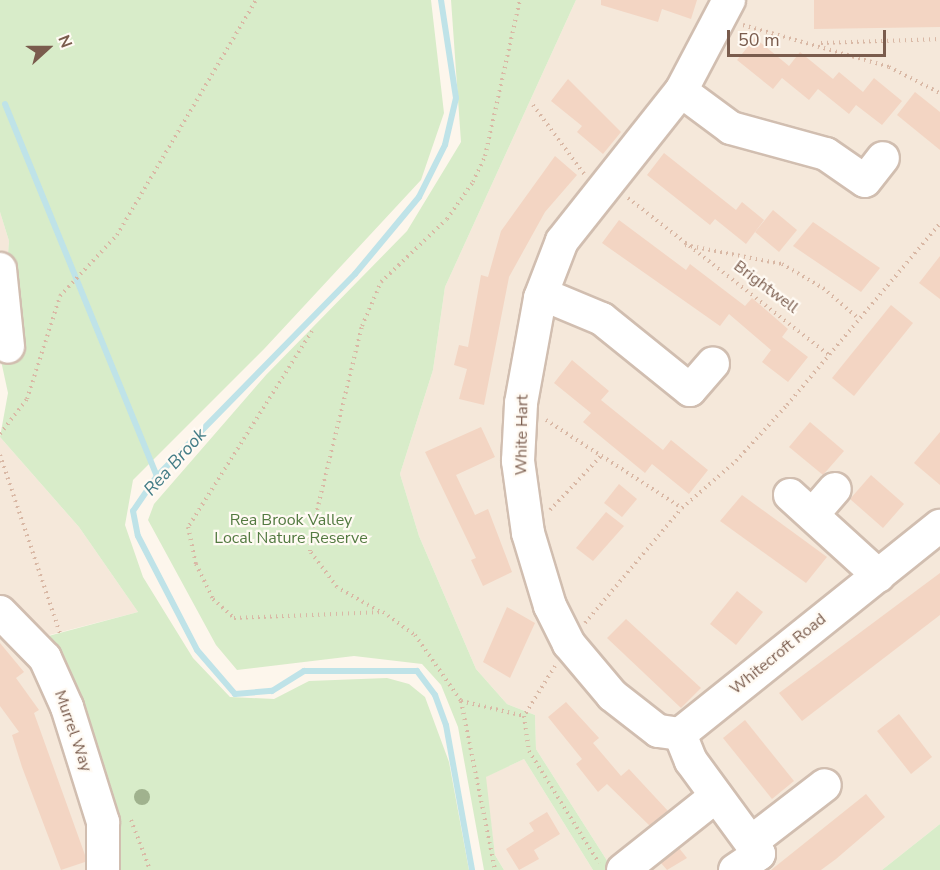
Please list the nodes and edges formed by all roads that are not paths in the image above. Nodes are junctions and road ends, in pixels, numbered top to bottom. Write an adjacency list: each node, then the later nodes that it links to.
1 (726, 9): 2 (street, White Hart)
2 (681, 91): 3 (street); 5 (street, White Hart)
3 (883, 159)
4 (0, 269): 6 (street)
5 (542, 294): 7 (street); 12 (street, White Hart)
6 (8, 347)
7 (713, 364)
8 (835, 489): 10 (street)
9 (940, 525): 10 (street, Whitecroft Road)
10 (879, 576): 12 (street, Whitecroft Road)
11 (0, 612): 16 (street, Murrel Way)
12 (680, 734): 14 (street)
13 (825, 785): 15 (street)
14 (716, 796): 15 (street); 17 (street)
15 (748, 855)
16 (103, 870)
17 (623, 870)

